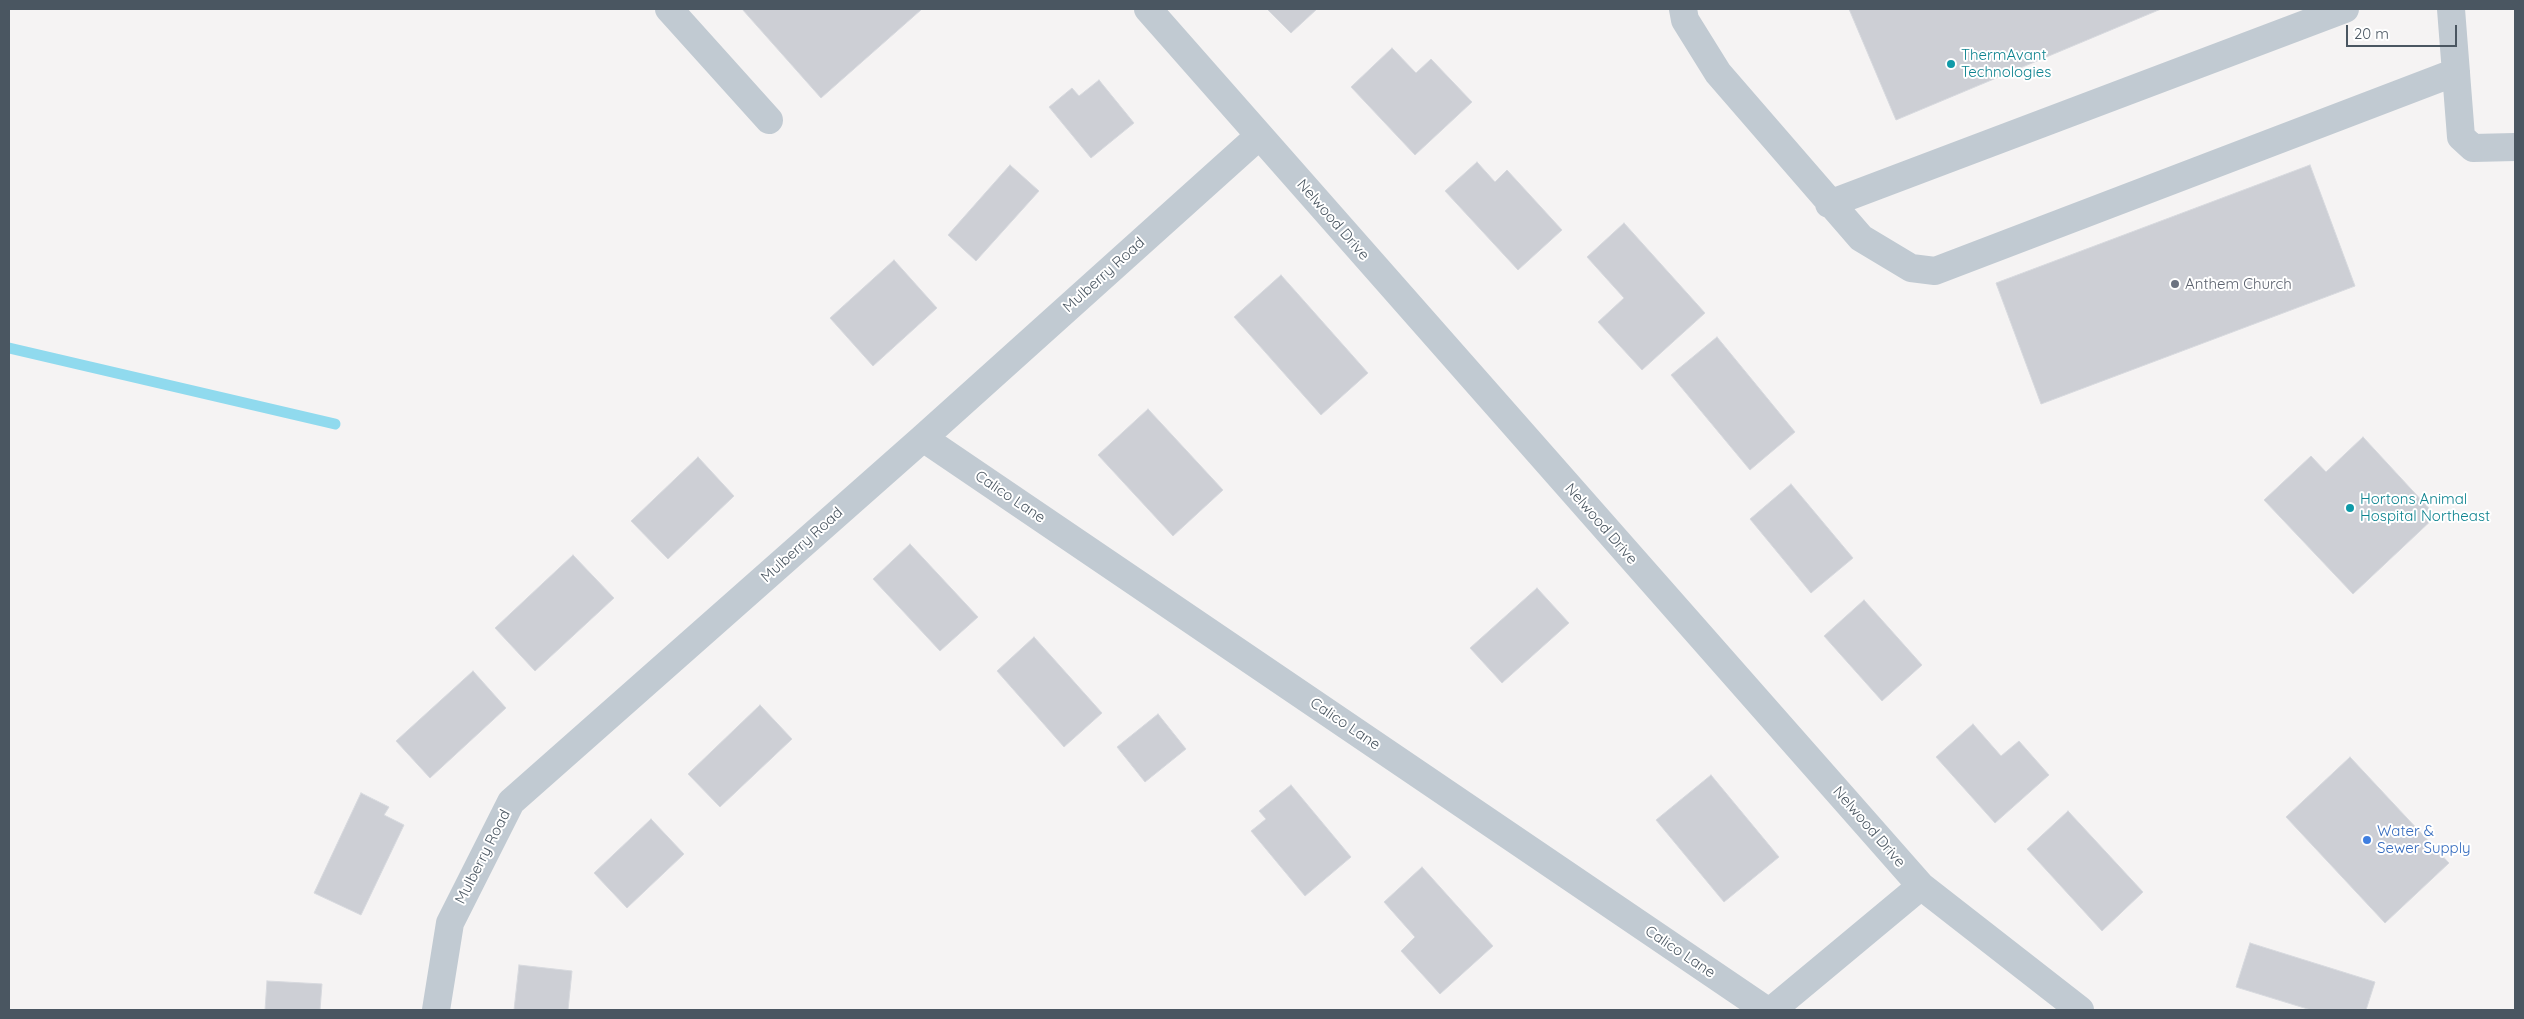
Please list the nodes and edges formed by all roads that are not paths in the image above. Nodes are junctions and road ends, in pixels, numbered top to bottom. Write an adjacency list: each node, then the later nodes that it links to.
1 (669, 9): 7 (street)
2 (1148, 9): 8 (street, Nelwood Drive)
3 (1683, 9): 10 (street)
4 (2345, 9): 10 (street)
5 (2451, 9): 6 (street)
6 (2456, 72): 9 (street); 10 (street)
7 (769, 120)
8 (1259, 136): 11 (street, Mulberry Road); 12 (street, Nelwood Drive)
9 (2515, 147)
10 (1829, 204)
11 (923, 438): 13 (street, Mulberry Road); 14 (street, Calico Lane)
12 (1922, 886): 15 (street); 16 (street, Nelwood Drive)
13 (436, 1010)
14 (1766, 1010)
15 (1772, 1010)
16 (2080, 1010)

